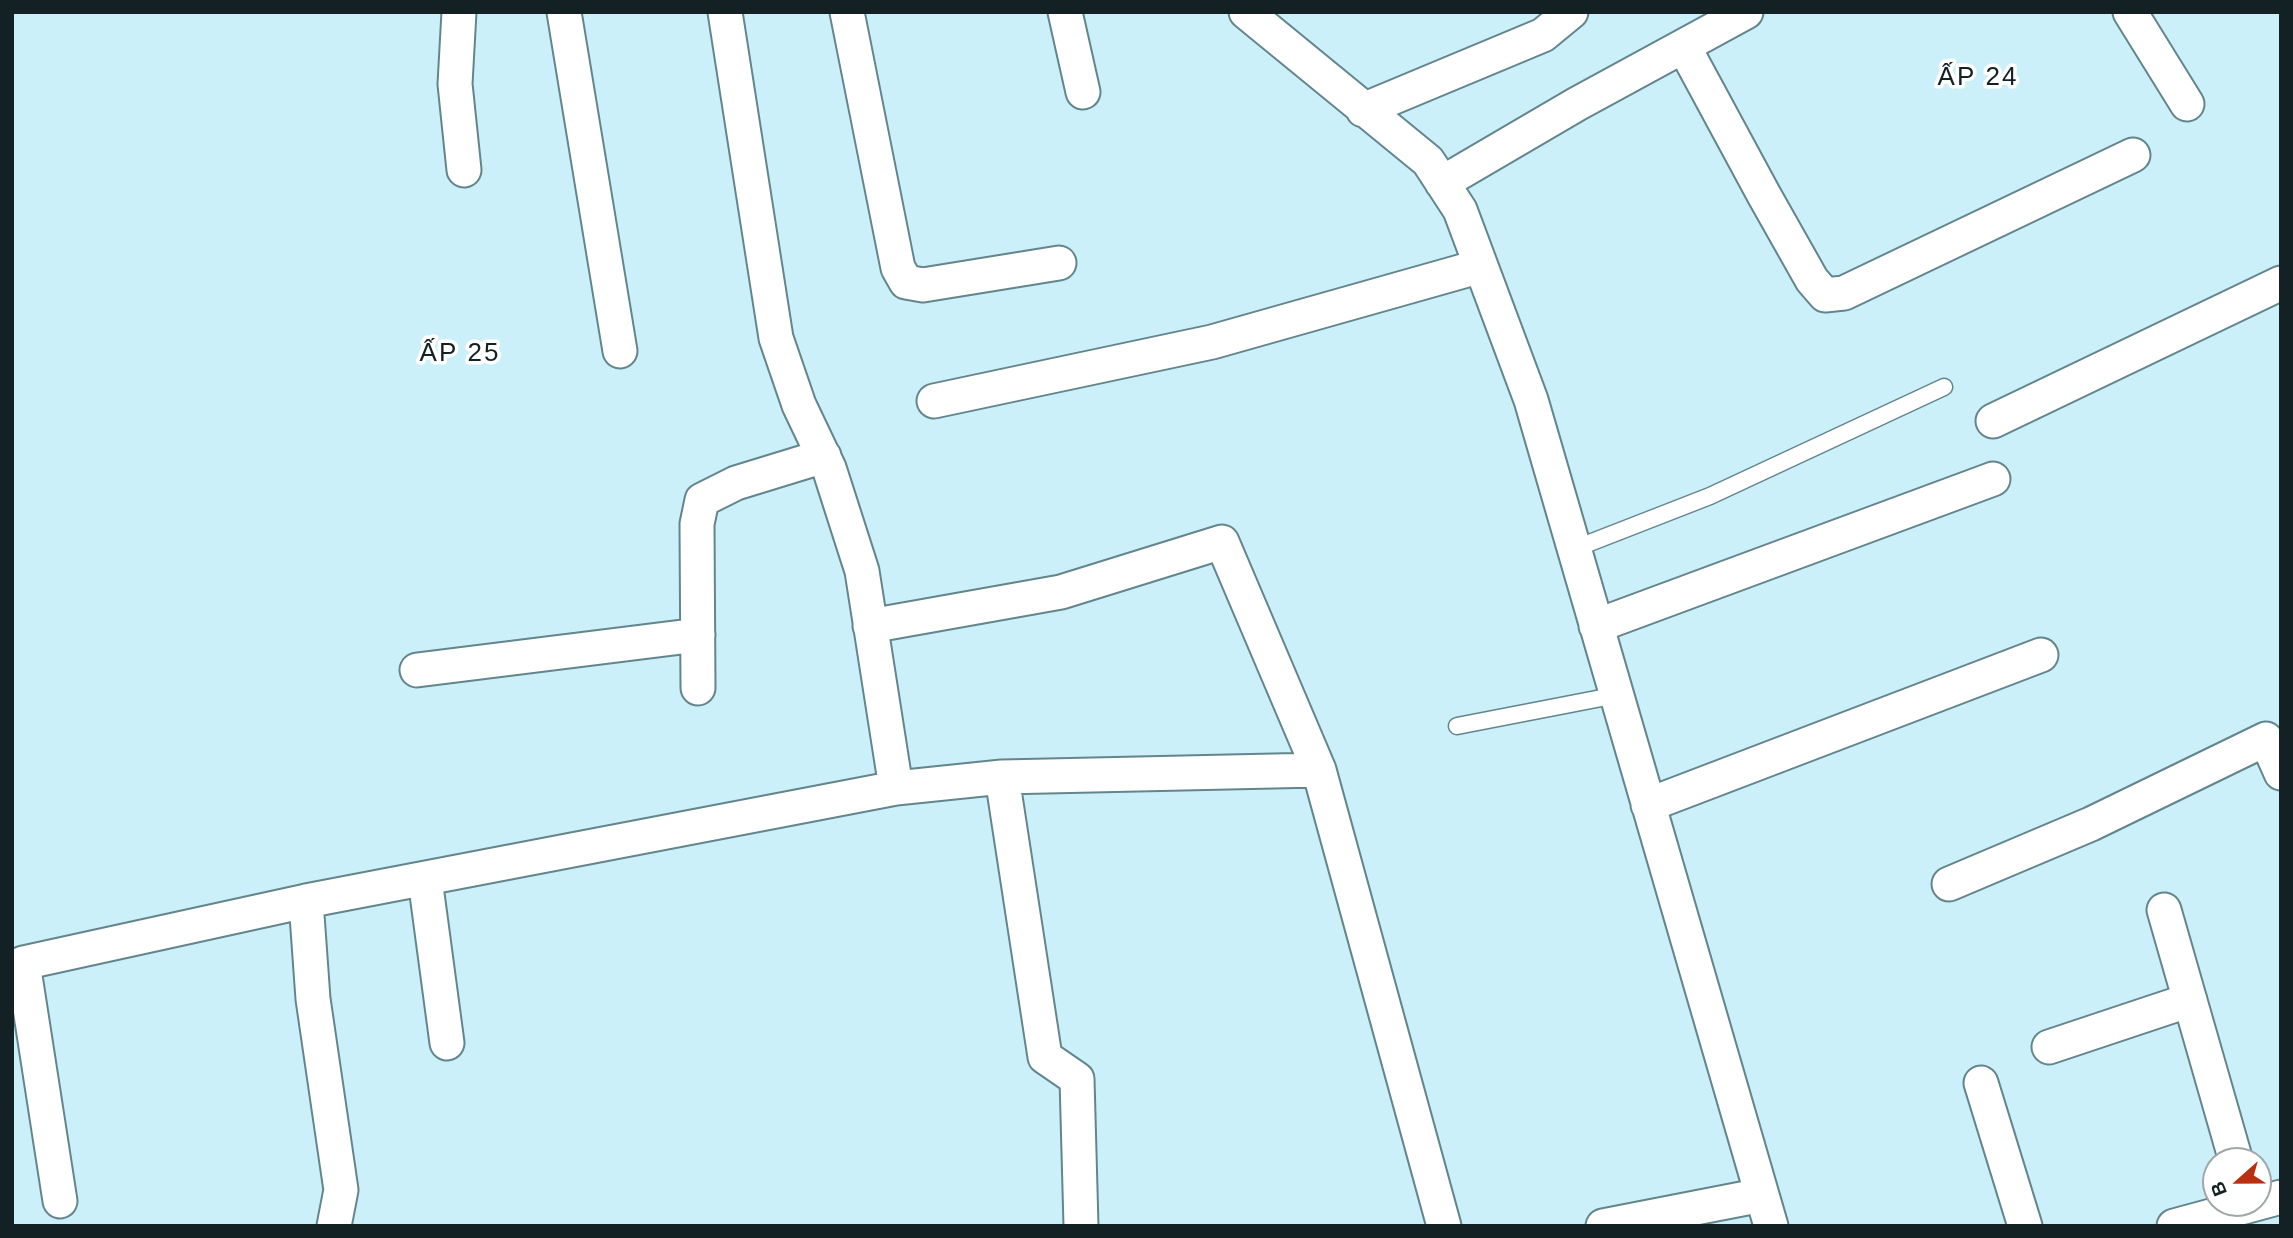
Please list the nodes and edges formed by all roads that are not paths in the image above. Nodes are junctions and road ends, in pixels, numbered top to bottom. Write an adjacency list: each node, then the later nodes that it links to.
1 (459, 12): 15 (street)
2 (564, 12): 20 (street)
3 (725, 12): 24 (street)
4 (847, 12): 17 (street)
5 (1065, 12): 11 (street)
6 (1246, 12): 13 (street)
7 (1572, 12): 13 (street)
8 (1746, 12): 10 (street)
9 (2130, 12): 12 (street)
10 (1684, 47): 14 (street); 16 (street)
11 (1083, 92)
12 (2188, 104)
13 (1363, 110): 16 (street)
14 (2133, 155)
15 (464, 170)
16 (1442, 183): 18 (street)
17 (1059, 263)
18 (1481, 265): 22 (street); 26 (street)
19 (2281, 283): 23 (street)
20 (620, 351)
21 (1944, 387): 26 (lane)
22 (934, 401)
23 (1993, 421)
24 (824, 456): 27 (street); 29 (street)
25 (1993, 479): 28 (street)
26 (1574, 549): 28 (street)
27 (870, 626): 35 (street); 38 (street)
28 (1597, 626): 33 (street)
29 (698, 635): 31 (street); 32 (street)
30 (2041, 656): 39 (street)
31 (417, 670)
32 (698, 688)
33 (1617, 695): 34 (lane); 39 (street)
34 (1457, 726)
35 (1319, 770): 37 (street); 54 (street)
36 (2281, 773): 41 (street)
37 (1002, 778): 38 (street); 53 (street)
38 (896, 788): 40 (street)
39 (1648, 806): 50 (street)
40 (425, 879): 42 (street); 45 (street)
41 (1949, 884)
42 (306, 901): 49 (street); 52 (street)
43 (2164, 910): 44 (street)
44 (2190, 1000): 46 (street); 48 (street)
45 (447, 1044)
46 (2049, 1046)
47 (1981, 1083): 56 (street)
48 (2232, 1147)
49 (60, 1202)
50 (1766, 1210): 55 (street)
51 (2206, 1217): 57 (street)
52 (334, 1226)
53 (1081, 1226)
54 (1444, 1226)
55 (1603, 1226)
56 (2025, 1226)
57 (2174, 1226)

